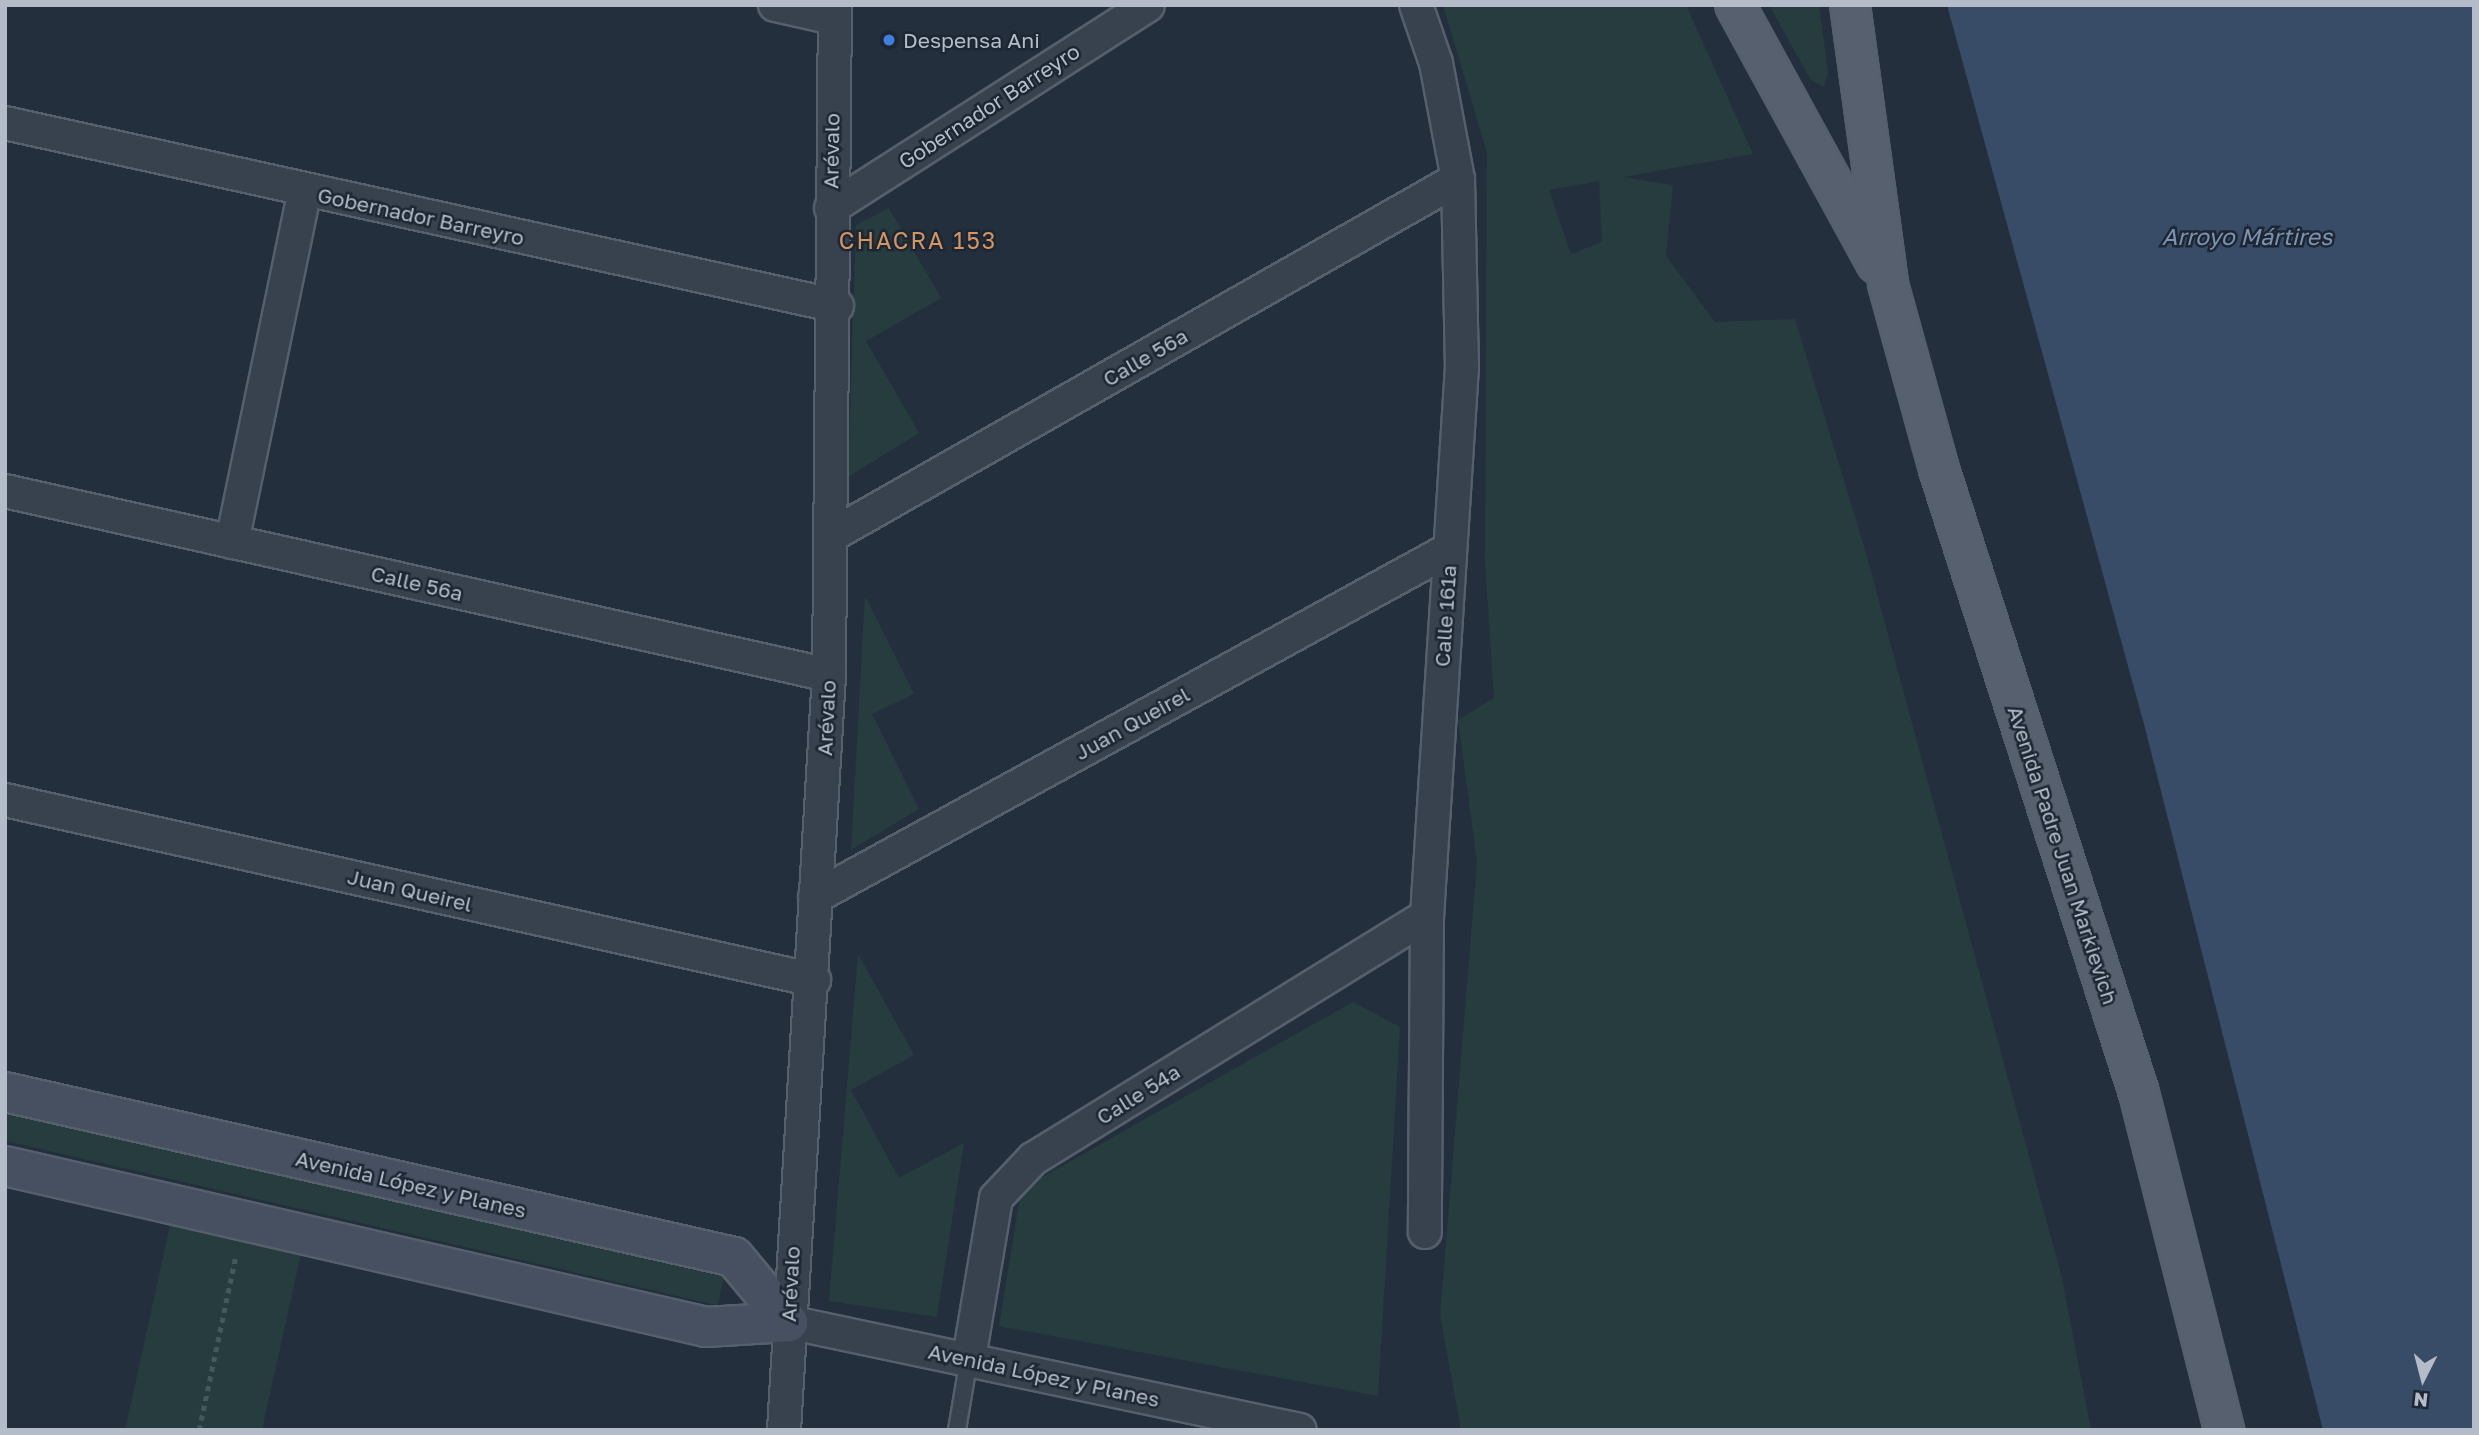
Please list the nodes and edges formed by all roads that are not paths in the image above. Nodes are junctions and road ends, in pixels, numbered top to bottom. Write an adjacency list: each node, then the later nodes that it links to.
1 (775, 5): 6 (street)
2 (1147, 5): 10 (street, Gobernador Barreyro)
3 (1416, 5): 8 (street, Calle 161a)
4 (1735, 5): 11 (main road, Avenida Padre Juan Markievich)
5 (1850, 5): 11 (main road, Avenida Padre Juan Markievich)
6 (834, 12): 10 (street, Arévalo)
7 (5, 123): 9 (street, Gobernador Barreyro)
8 (1458, 179): 14 (street, Calle 56a); 16 (street, Calle 161a)
9 (305, 191): 12 (street, Gobernador Barreyro); 15 (street)
10 (831, 208): 12 (street, Arévalo)
11 (1888, 284): 30 (main road, Avenida Padre Juan Markievich)
12 (837, 306): 14 (street, Arévalo)
13 (5, 491): 15 (street, Calle 56a)
14 (832, 535): 17 (street, Arévalo)
15 (232, 542): 17 (street, Calle 56a)
16 (1450, 549): 19 (street, Juan Queirel); 20 (street, Calle 161a)
17 (829, 675): 19 (street, Arévalo)
18 (5, 800): 21 (street, Juan Queirel)
19 (815, 897): 21 (street, Arévalo)
20 (1427, 916): 24 (street, Calle 161a); 26 (street, Calle 54a)
21 (814, 979): 25 (street, Arévalo)
22 (5, 1092): 25 (main road, Avenida López y Planes)
23 (5, 1166): 25 (main road, Avenida López y Planes)
24 (1425, 1233)
25 (788, 1322): 26 (street, Avenida López y Planes); 27 (street, Arévalo)
26 (969, 1358): 28 (lane); 29 (street, Avenida López y Planes)
27 (784, 1430)
28 (957, 1430)
29 (1300, 1430)
30 (2224, 1430)

